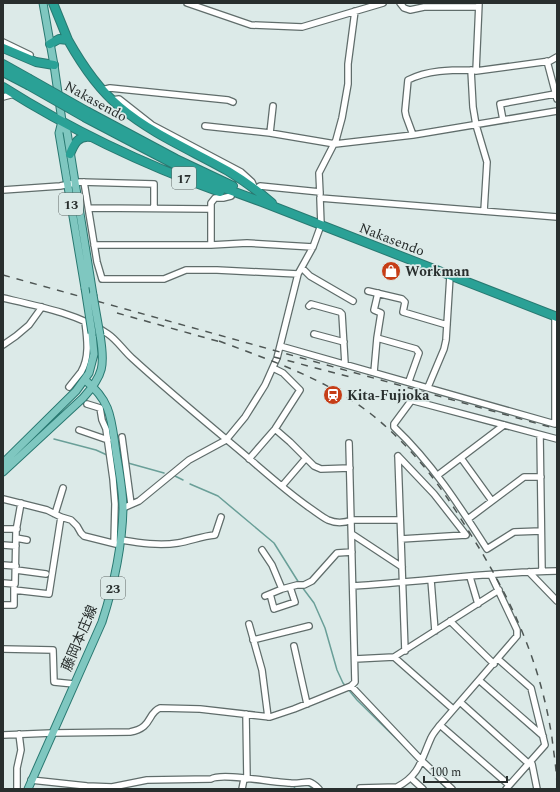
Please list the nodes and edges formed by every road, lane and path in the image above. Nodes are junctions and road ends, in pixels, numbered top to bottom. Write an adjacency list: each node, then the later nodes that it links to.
1 (43, 3): 10 (main road, 13)
2 (53, 3): 8 (highway)
3 (187, 3): 7 (street)
4 (383, 3): 7 (street)
5 (400, 3): 6 (street)
6 (478, 5): 17 (street)
7 (355, 10): 36 (street)
8 (68, 40): 10 (highway); 21 (highway)
9 (3, 42): 12 (street)
10 (50, 44): 16 (main road, 13)
11 (3, 48): 16 (highway)
12 (30, 56)
13 (557, 57): 14 (street)
14 (546, 61): 17 (street); 24 (street)
15 (3, 64): 19 (highway, Nakasendo / 17)
16 (54, 65): 30 (main road, 13)
17 (474, 70): 31 (street); 34 (street)
18 (3, 72): 19 (highway, Nakasendo / 17)
19 (28, 82): 47 (highway, Nakasendo / 17, bridge)
20 (3, 87): 23 (highway, 17)
21 (102, 90): 26 (street); 40 (highway)
22 (3, 92): 23 (street)
23 (11, 94): 25 (street); 30 (highway, 17)
24 (556, 96): 29 (street)
25 (3, 97)
26 (233, 102)
27 (273, 106): 33 (street)
28 (557, 111): 29 (street)
29 (503, 120): 31 (street)
30 (62, 121): 35 (highway, 17); 37 (main road, 13); 39 (main road, 13)
31 (476, 125): 34 (street); 48 (street)
32 (205, 126): 33 (street)
33 (270, 132): 36 (street)
34 (413, 134): 36 (street)
35 (94, 138): 37 (highway); 43 (highway, 17)
36 (335, 144): 42 (street)
37 (70, 154): 39 (main road, 13)
38 (84, 182): 39 (street); 44 (street); 45 (street)
39 (71, 183): 41 (street); 74 (main road, 13, bridge); 77 (main road, 13, bridge)
40 (255, 189): 42 (street); 47 (highway)
41 (3, 190)
42 (320, 195): 48 (street); 50 (street)
43 (231, 196): 46 (street); 47 (highway, 17)
44 (89, 208): 45 (street); 51 (street)
45 (154, 208): 46 (street)
46 (210, 209): 52 (street)
47 (278, 209): 50 (highway, Nakasendo / 17)
48 (484, 211): 49 (street)
49 (557, 217)
50 (322, 226): 53 (street); 56 (highway, Nakasendo / 17)
51 (94, 245): 52 (street); 55 (street)
52 (211, 245): 53 (street)
53 (313, 247): 54 (street)
54 (302, 268): 55 (street); 60 (street)
55 (298, 274): 70 (street)
56 (450, 276): 63 (highway, Nakasendo / 17); 65 (street)
57 (368, 291): 58 (street)
58 (378, 293): 65 (street); 67 (street)
59 (3, 298): 62 (street)
60 (354, 301)
61 (309, 306): 68 (street)
62 (42, 307): 64 (street); 69 (street)
63 (556, 317): 78 (street)
64 (85, 322): 76 (street); 87 (street)
65 (447, 325): 78 (street)
66 (314, 334): 68 (street)
67 (377, 338): 73 (street); 75 (street)
68 (344, 342): 71 (street)
69 (3, 345)
70 (280, 346): 71 (street); 72 (street)
71 (345, 364): 73 (street)
72 (273, 368): 81 (street); 87 (street)
73 (374, 372): 75 (street)
74 (85, 380): 77 (main road, 藤岡本庄線 / 23); 92 (main road, 13)
75 (409, 382): 78 (street)
76 (69, 387)
77 (93, 387): 94 (main road, 13); 103 (main road, 藤岡本庄線 / 23)
78 (428, 387)
79 (87, 404): 86 (street)
80 (504, 425): 83 (street); 90 (street); 95 (street)
81 (275, 429): 89 (street); 91 (street)
82 (79, 430): 86 (street)
83 (540, 435): 85 (street); 96 (street)
84 (122, 437): 102 (street)
85 (557, 439)
86 (108, 440): 117 (street)
87 (226, 440): 91 (street); 102 (street)
88 (349, 443): 93 (street)
89 (306, 458): 93 (street); 97 (street)
90 (461, 458): 95 (street); 100 (street)
91 (249, 459): 97 (street)
92 (3, 463)
93 (350, 468): 108 (street)
94 (3, 472)
95 (438, 475): 107 (street)
96 (541, 477): 100 (street); 112 (street)
97 (282, 486): 108 (street)
98 (62, 488): 104 (street)
99 (3, 499): 101 (street)
100 (492, 501): 107 (street)
101 (20, 504): 104 (street); 111 (street)
102 (131, 504): 103 (street)
103 (123, 508): 117 (main road, 藤岡本庄線 / 23)
104 (55, 514): 106 (street)
105 (221, 516): 117 (street)
106 (61, 517): 117 (street); 135 (street)
107 (468, 519): 112 (street)
108 (352, 520): 109 (street); 113 (street)
109 (400, 520): 115 (street); 115 (street)
110 (3, 529): 111 (street)
111 (17, 529): 114 (street)
112 (541, 531): 125 (street)
113 (352, 534): 121 (street); 123 (street)
114 (16, 538): 116 (street); 119 (street)
115 (401, 539): 123 (street)
116 (27, 540)
117 (118, 542): 155 (main road, 藤岡本庄線 / 23)
118 (3, 545): 119 (street)
119 (16, 546): 124 (street)
120 (262, 550): 137 (street)
121 (352, 552): 134 (street); 136 (street)
122 (3, 565): 124 (street)
123 (402, 567): 133 (street)
124 (16, 568): 128 (street); 135 (street)
125 (542, 571): 126 (street); 127 (street)
126 (557, 571)
127 (528, 572): 129 (street); 139 (street)
128 (46, 574)
129 (491, 575): 130 (street); 138 (street)
130 (470, 577): 131 (street); 140 (street)
131 (431, 580): 133 (street); 145 (street)
132 (3, 583): 135 (street)
133 (403, 583): 134 (street); 149 (street)
134 (353, 586): 151 (street)
135 (14, 587): 141 (street)
136 (290, 587): 137 (street); 137 (street)
137 (282, 589)
138 (499, 590): 140 (street); 152 (street)
139 (557, 601)
140 (478, 604): 142 (street)
141 (3, 605)
142 (450, 621): 145 (street); 153 (street)
143 (249, 624): 146 (street)
144 (309, 626): 146 (street)
145 (435, 631): 149 (street)
146 (252, 640): 161 (street)
147 (294, 646): 158 (street)
148 (3, 649): 155 (street)
149 (405, 651): 150 (street)
150 (394, 657): 151 (street); 159 (street)
151 (355, 659): 156 (street)
152 (498, 659): 153 (street); 166 (street)
153 (494, 664): 154 (street)
154 (480, 681): 157 (street); 166 (street)
155 (74, 684): 163 (main road, 藤岡本庄線 / 23)
156 (351, 686): 158 (street); 167 (street)
157 (460, 702): 159 (street); 168 (street)
158 (307, 704): 161 (street)
159 (453, 710): 162 (street)
160 (246, 714): 161 (street); 163 (street); 170 (street)
161 (268, 717)
162 (440, 725): 167 (street); 172 (street)
163 (52, 733): 164 (street); 171 (main road, 藤岡本庄線 / 23)
164 (19, 734): 165 (street); 175 (street)
165 (3, 735)
166 (543, 736): 168 (street)
167 (422, 761): 169 (street); 180 (street)
168 (528, 763): 172 (street); 181 (street)
169 (411, 778): 174 (street); 179 (street)
170 (245, 779): 171 (street); 177 (street); 178 (street)
171 (31, 780): 176 (main road, 藤岡本庄線 / 23)
172 (507, 787)
173 (360, 788): 174 (street)
174 (397, 788)
175 (17, 789)
176 (28, 789)
177 (242, 789)
178 (319, 789)
179 (423, 789)
180 (452, 789)
181 (537, 789)

